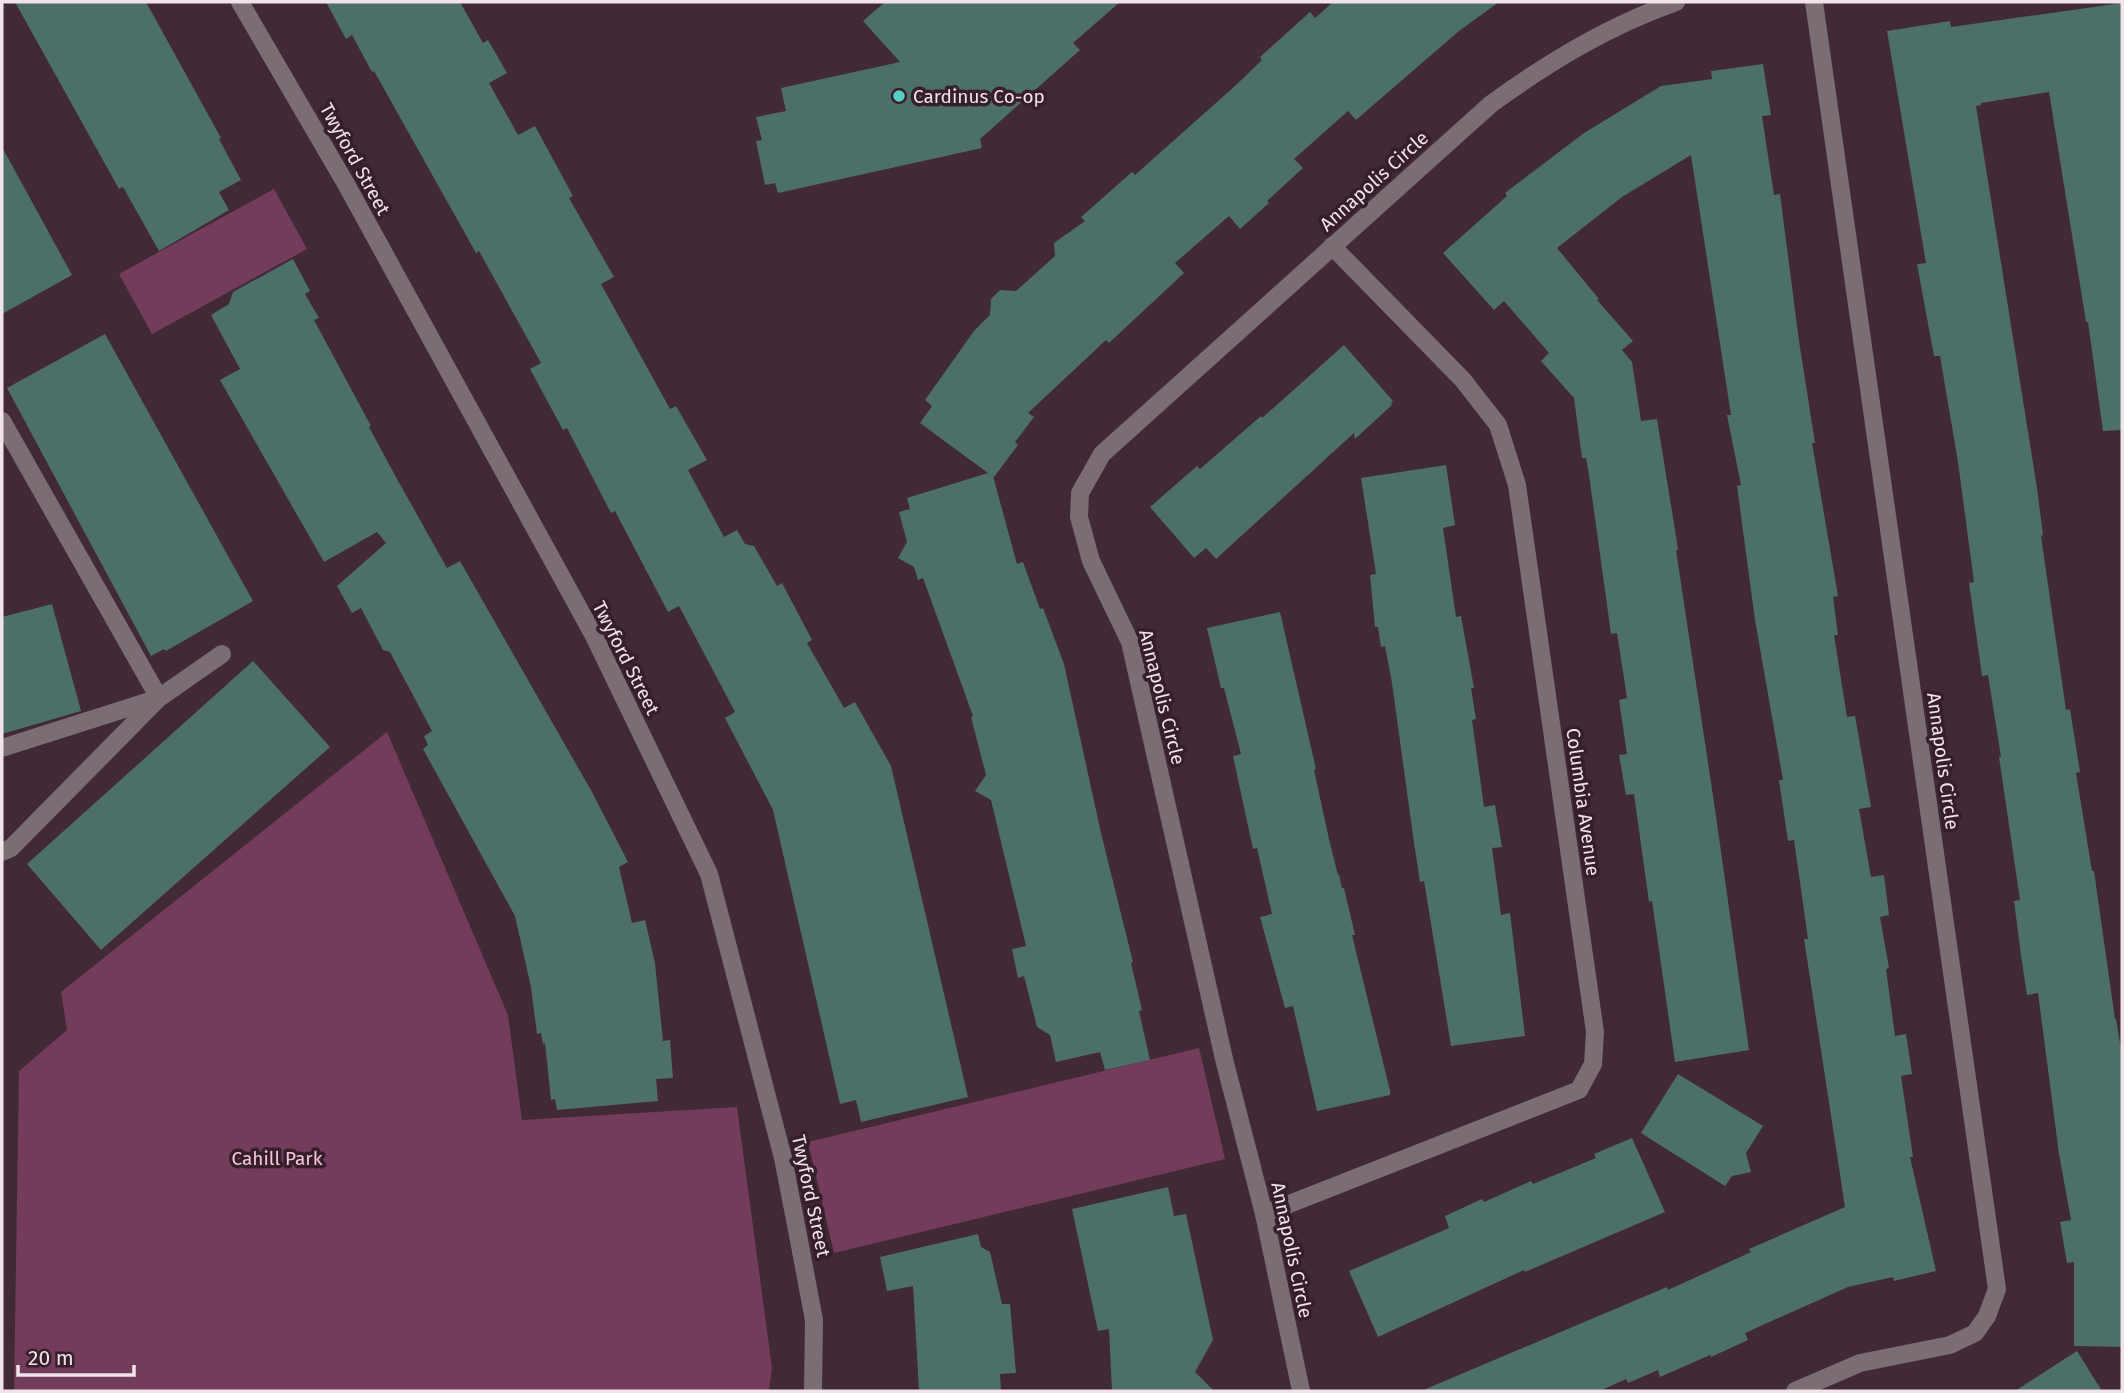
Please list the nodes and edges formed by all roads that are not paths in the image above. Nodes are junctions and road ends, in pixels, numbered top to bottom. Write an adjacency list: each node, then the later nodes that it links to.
1 (240, 2): 11 (street, Twyford Street)
2 (1676, 2): 4 (street, Annapolis Circle)
3 (1814, 2): 13 (street, Annapolis Circle)
4 (1332, 246): 10 (street, Annapolis Circle); 10 (street, Columbia Avenue)
5 (2, 421): 7 (street)
6 (222, 654): 7 (street)
7 (159, 698): 8 (street); 9 (street)
8 (2, 748)
9 (2, 852)
10 (1264, 1214): 12 (street, Annapolis Circle)
11 (813, 1391)
12 (1301, 1391)
13 (1795, 1391)

